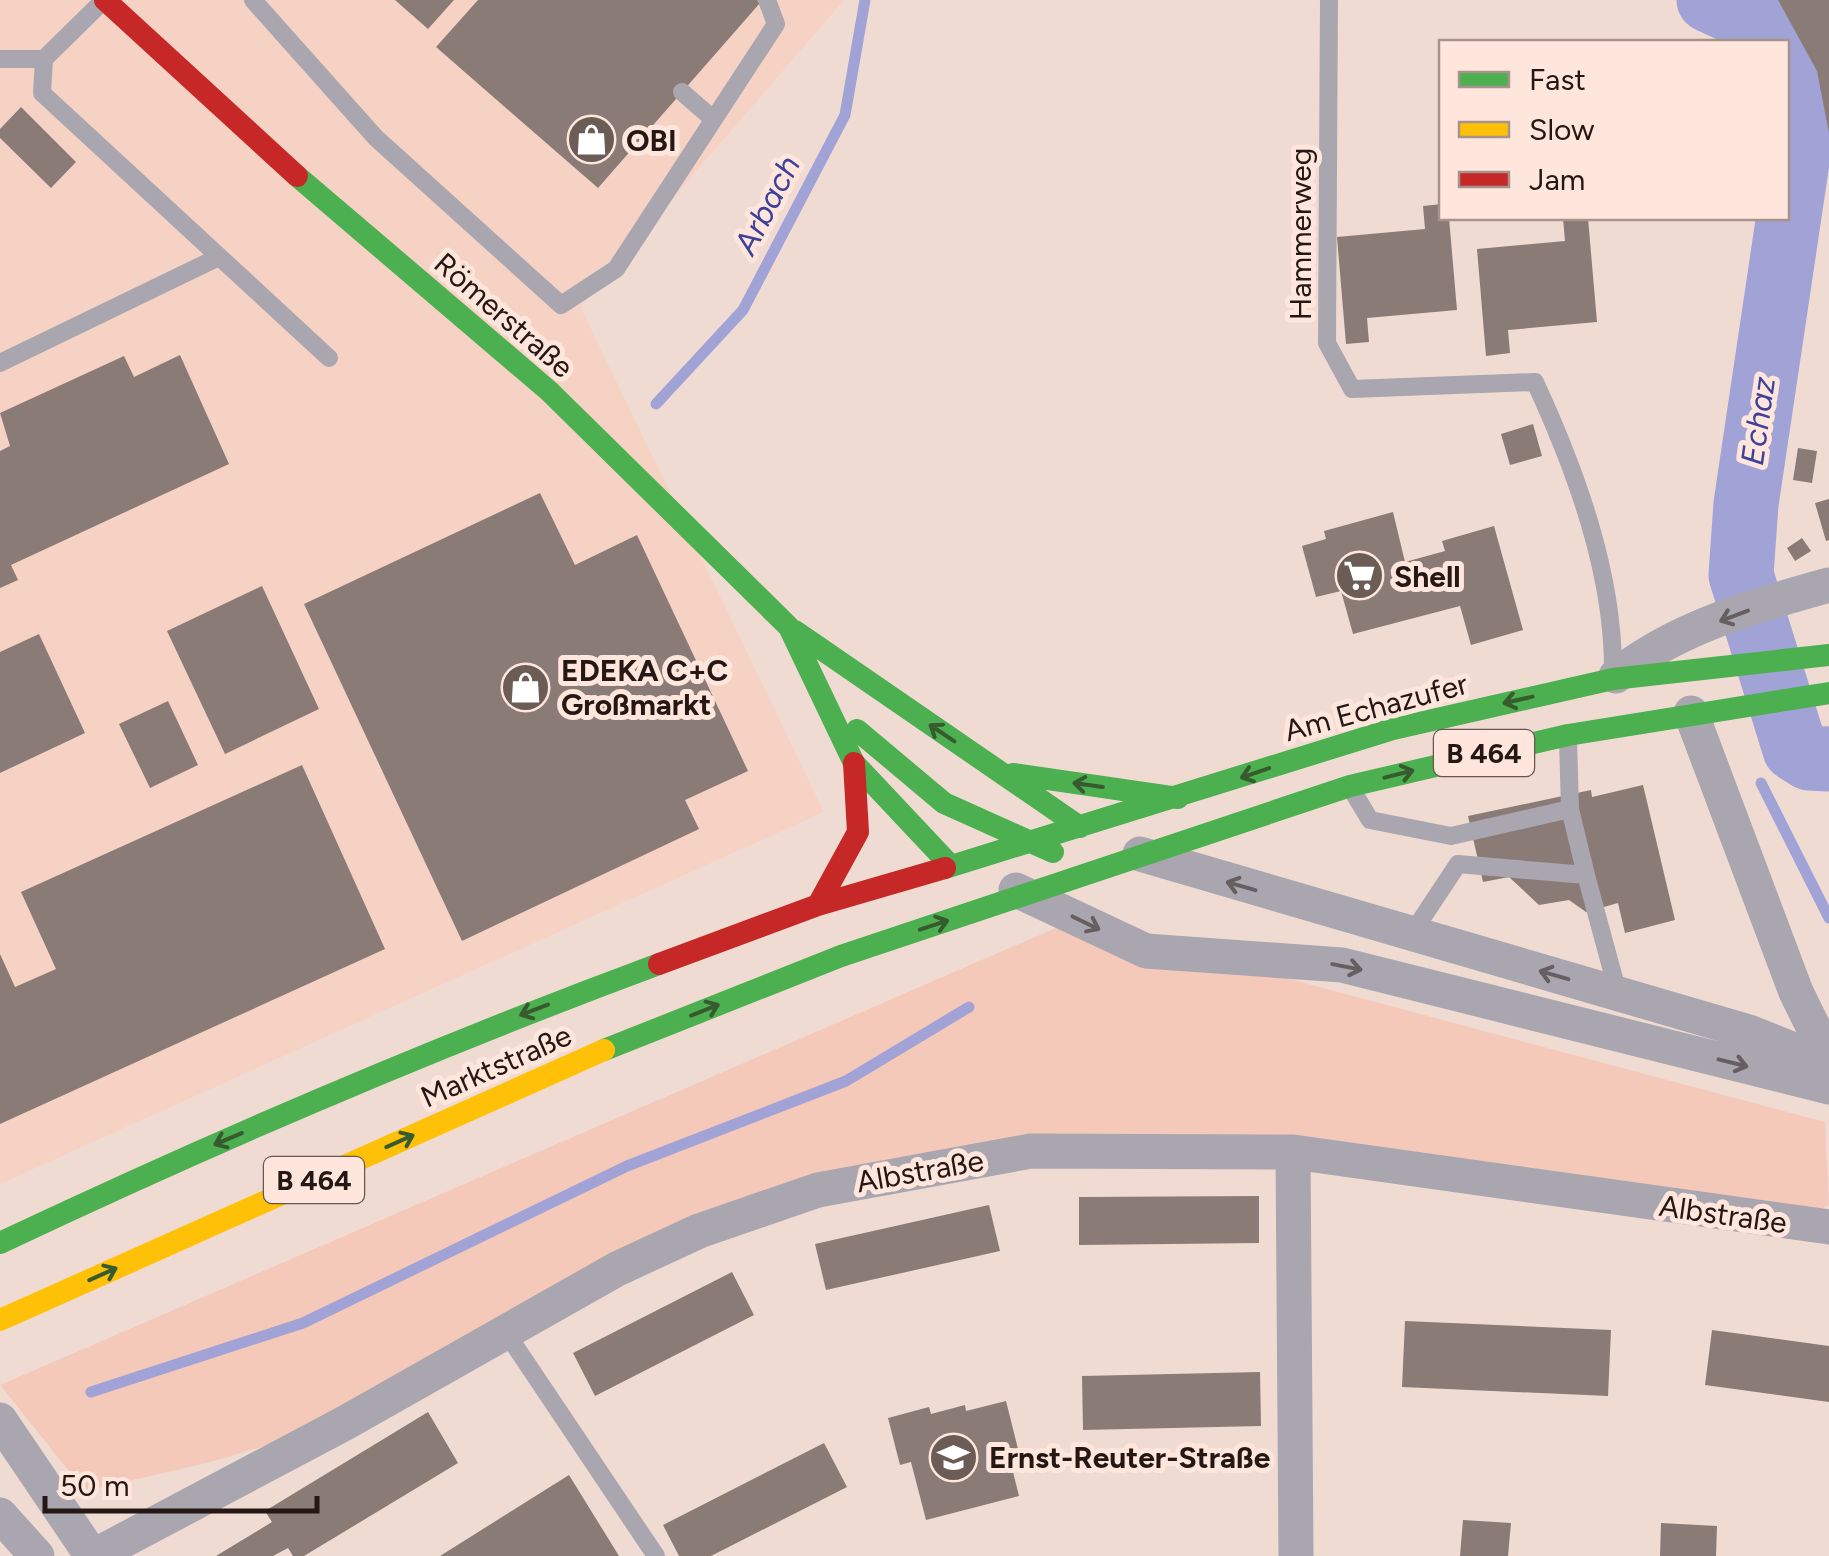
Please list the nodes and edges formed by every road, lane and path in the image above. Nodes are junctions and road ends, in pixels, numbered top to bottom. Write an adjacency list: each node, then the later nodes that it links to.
1 (104, 0): 6 (lane); 13 (main road, Römerstraße)
2 (253, 0): 8 (lane)
3 (767, 0): 8 (lane)
4 (1329, 0): 15 (lane, Hammerweg)
5 (0, 58): 6 (lane)
6 (44, 59): 9 (lane)
7 (682, 92): 8 (lane)
8 (714, 120)
9 (219, 256): 10 (lane); 11 (lane)
10 (329, 358)
11 (0, 363)
12 (1829, 584): 15 (street, one-way to 15)
13 (789, 626): 17 (main road, Römerstraße); 21 (main road, one-way to 13)
14 (1829, 656): 15 (main road, Am Echazufer / B 464)
15 (1613, 679): 23 (main road, Am Echazufer / B 464, one-way to 23)
16 (1829, 693): 18 (main road, B 464)
17 (829, 705): 20 (main road, Römerstraße); 26 (main road, Römerstraße)
18 (1691, 713): 19 (main road, B 464); 34 (street)
19 (1568, 735): 22 (main road, B 464, one-way to 19); 24 (lane)
20 (854, 763): 28 (main road, Römerstraße); 32 (main road)
21 (998, 772): 23 (main road, one-way to 21); 25 (main road)
22 (1350, 786): 24 (lane); 27 (main road, B 464)
23 (1178, 798): 25 (main road, Am Echazufer / B 464)
24 (1570, 809): 30 (lane)
25 (1080, 827): 26 (main road, Am Echazufer / B 464); 27 (street)
26 (1027, 843): 28 (main road, Am Echazufer / B 464); 29 (main road, Römerstraße)
27 (1140, 854): 29 (main road, B 464); 33 (street, one-way to 27)
28 (950, 865): 31 (street); 32 (main road, Marktstraße / B 464)
29 (1098, 869): 31 (main road, B 464)
30 (1586, 875): 33 (lane); 35 (lane)
31 (1027, 894): 38 (street, one-way to 38); 42 (main road, Marktstraße / B 464, one-way to 31)
32 (818, 905): 41 (main road, Marktstraße / B 464, one-way to 41)
33 (1411, 935): 35 (street, one-way to 33)
34 (1796, 992): 36 (street); 37 (street)
35 (1618, 993): 36 (street)
36 (1749, 1032): 37 (street)
37 (1829, 1062)
38 (1829, 1087)
39 (1293, 1152): 40 (street, Albstraße); 43 (street, Albstraße); 49 (street)
40 (1829, 1227)
41 (0, 1242)
42 (0, 1320)
43 (505, 1331): 47 (street, Albstraße); 48 (lane)
44 (0, 1420): 47 (street)
45 (0, 1515): 46 (street)
46 (37, 1556)
47 (93, 1556)
48 (656, 1556)
49 (1296, 1556)

